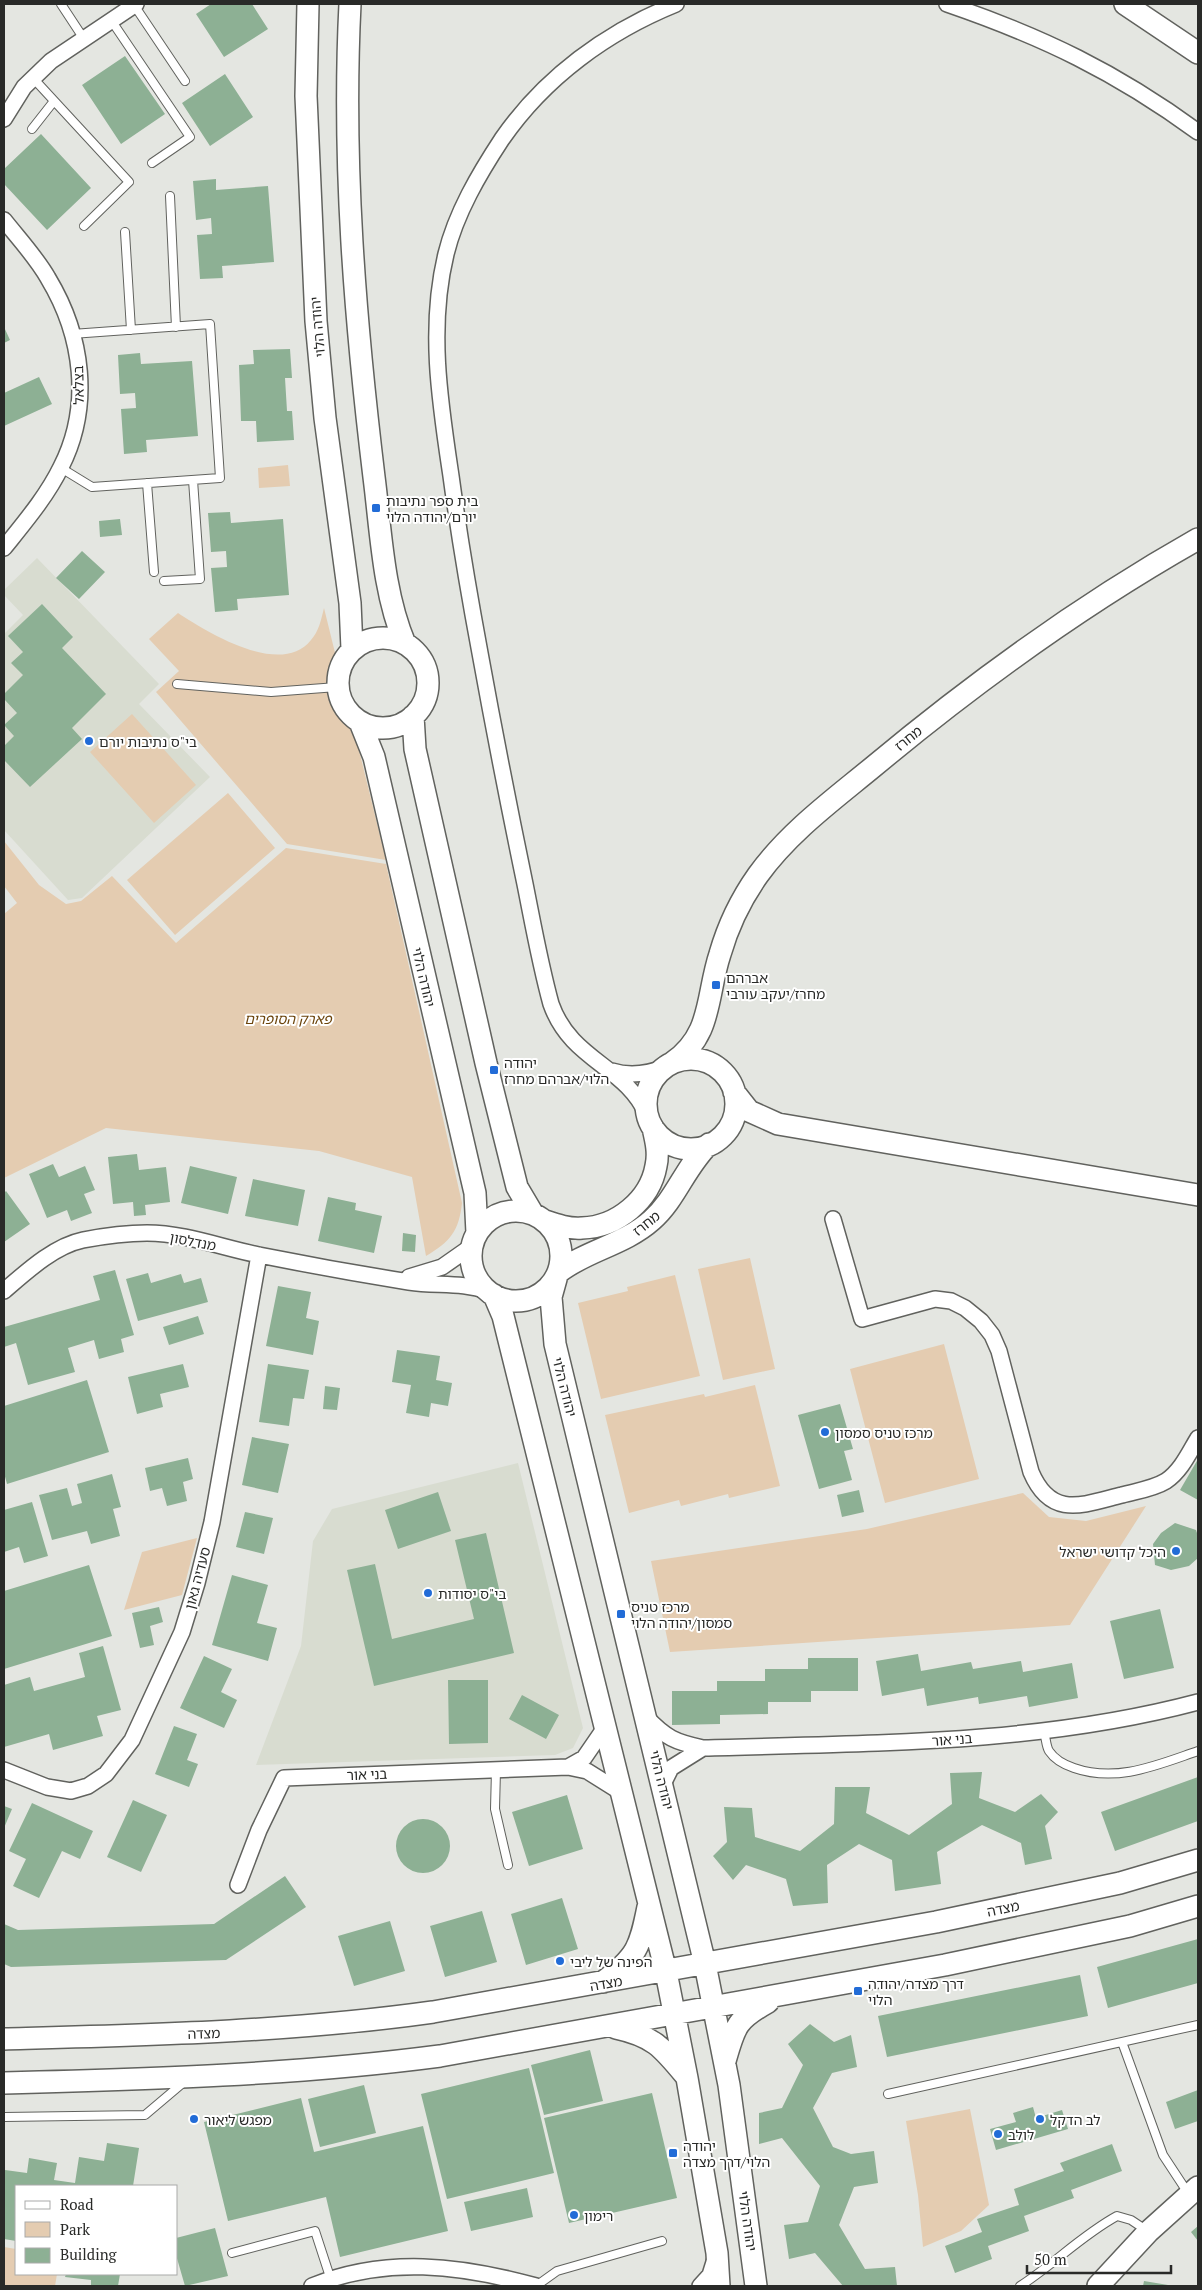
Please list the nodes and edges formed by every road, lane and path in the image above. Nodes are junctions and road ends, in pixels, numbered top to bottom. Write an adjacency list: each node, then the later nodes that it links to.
1 (61, 4): 9 (lane)
2 (135, 4): 8 (street); 12 (lane)
3 (308, 4): 33 (main road, יהודה הלוי)
4 (350, 4): 32 (main road)
5 (676, 4): 40 (street)
6 (947, 4): 16 (street)
7 (1126, 4): 10 (main road)
8 (111, 20): 9 (street); 17 (lane)
9 (84, 38): 11 (street)
10 (1198, 53)
11 (33, 78): 13 (lane); 14 (street)
12 (185, 81)
13 (54, 100): 15 (lane); 20 (lane)
14 (4, 118)
15 (32, 130)
16 (1198, 132)
17 (152, 163)
18 (170, 196): 22 (lane)
19 (4, 220): 24 (street, בצלאל)
20 (84, 226)
21 (125, 232): 23 (lane)
22 (176, 327): 23 (lane); 26 (lane)
23 (131, 330): 24 (lane)
24 (72, 334): 25 (street, בצלאל)
25 (61, 468): 27 (lane); 29 (street, בצלאל)
26 (193, 480): 27 (lane); 31 (lane)
27 (147, 483): 30 (lane)
28 (1198, 539): 38 (main road, מחרז)
29 (4, 548)
30 (154, 572)
31 (164, 581)
32 (405, 644): 33 (main road); 36 (main road)
33 (352, 649): 35 (main road)
34 (177, 684): 35 (lane)
35 (337, 687): 37 (main road)
36 (413, 716): 37 (main road); 47 (main road)
37 (360, 722): 49 (main road, יהודה הלוי)
38 (708, 1012): 39 (main road, מחרז); 41 (main road, מחרז)
39 (669, 1065): 40 (street); 41 (main road); 43 (main road)
40 (605, 1068): 43 (street)
41 (724, 1074): 42 (main road)
42 (734, 1092): 44 (main road); 45 (main road)
43 (650, 1122): 45 (main road); 47 (main road, מחרז)
44 (778, 1124): 45 (main road); 46 (main road)
45 (715, 1141): 51 (main road, מחרז)
46 (1198, 1195)
47 (539, 1217): 49 (main road); 51 (main road)
48 (833, 1219): 55 (street)
49 (474, 1240): 52 (street, מנדלסון); 54 (main road)
50 (259, 1255): 52 (street, מנדלסון); 53 (street, מנדלסון); 63 (street, סעדיה גאון)
51 (557, 1275): 54 (main road); 57 (main road, יהודה הלוי)
52 (395, 1279): 54 (street, מנדלסון)
53 (4, 1291)
54 (491, 1293): 58 (main road)
55 (1198, 1438)
56 (1198, 1702): 59 (street, בני אור)
57 (646, 1716): 60 (street, בני אור); 65 (main road, יהודה הלוי)
58 (606, 1726): 62 (street); 66 (main road)
59 (1044, 1732): 60 (street, בני אור); 61 (lane)
60 (703, 1748): 65 (street)
61 (1198, 1751)
62 (568, 1767): 64 (street, בני אור); 66 (street, בני אור)
63 (4, 1770)
64 (496, 1770): 68 (lane); 69 (street, בני אור)
65 (663, 1784): 72 (main road, יהודה הלוי)
66 (622, 1793): 70 (main road)
67 (1198, 1860): 72 (main road, מצדה)
68 (508, 1865)
69 (238, 1885)
70 (649, 1902): 73 (main road); 74 (main road)
71 (1198, 1906): 75 (main road)
72 (705, 1964): 73 (main road, מצדה); 76 (main road, יהודה הלוי)
73 (666, 1972): 74 (main road, מצדה); 77 (main road)
74 (600, 1984): 80 (main road, מצדה)
75 (782, 1994): 76 (main road); 82 (main road)
76 (713, 2007): 77 (main road); 82 (main road, יהודה הלוי)
77 (675, 2015): 79 (main road); 84 (main road)
78 (1198, 2025): 81 (lane)
79 (611, 2026): 83 (main road); 84 (main road)
80 (4, 2039)
81 (1122, 2042): 86 (lane); 88 (lane)
82 (724, 2063): 98 (main road, יהודה הלוי)
83 (190, 2077): 85 (main road); 87 (lane)
84 (687, 2078): 92 (main road)
85 (4, 2082)
86 (888, 2094)
87 (4, 2118)
88 (1193, 2191): 89 (main road)
89 (1148, 2232): 99 (lane); 100 (main road)
90 (662, 2241): 95 (lane)
91 (232, 2253): 93 (lane)
92 (717, 2253): 96 (street); 97 (main road)
93 (331, 2280): 94 (street); 95 (street)
94 (312, 2286)
95 (536, 2286)
96 (700, 2286)
97 (719, 2286)
98 (756, 2286)
99 (1020, 2286)
100 (1098, 2286)

